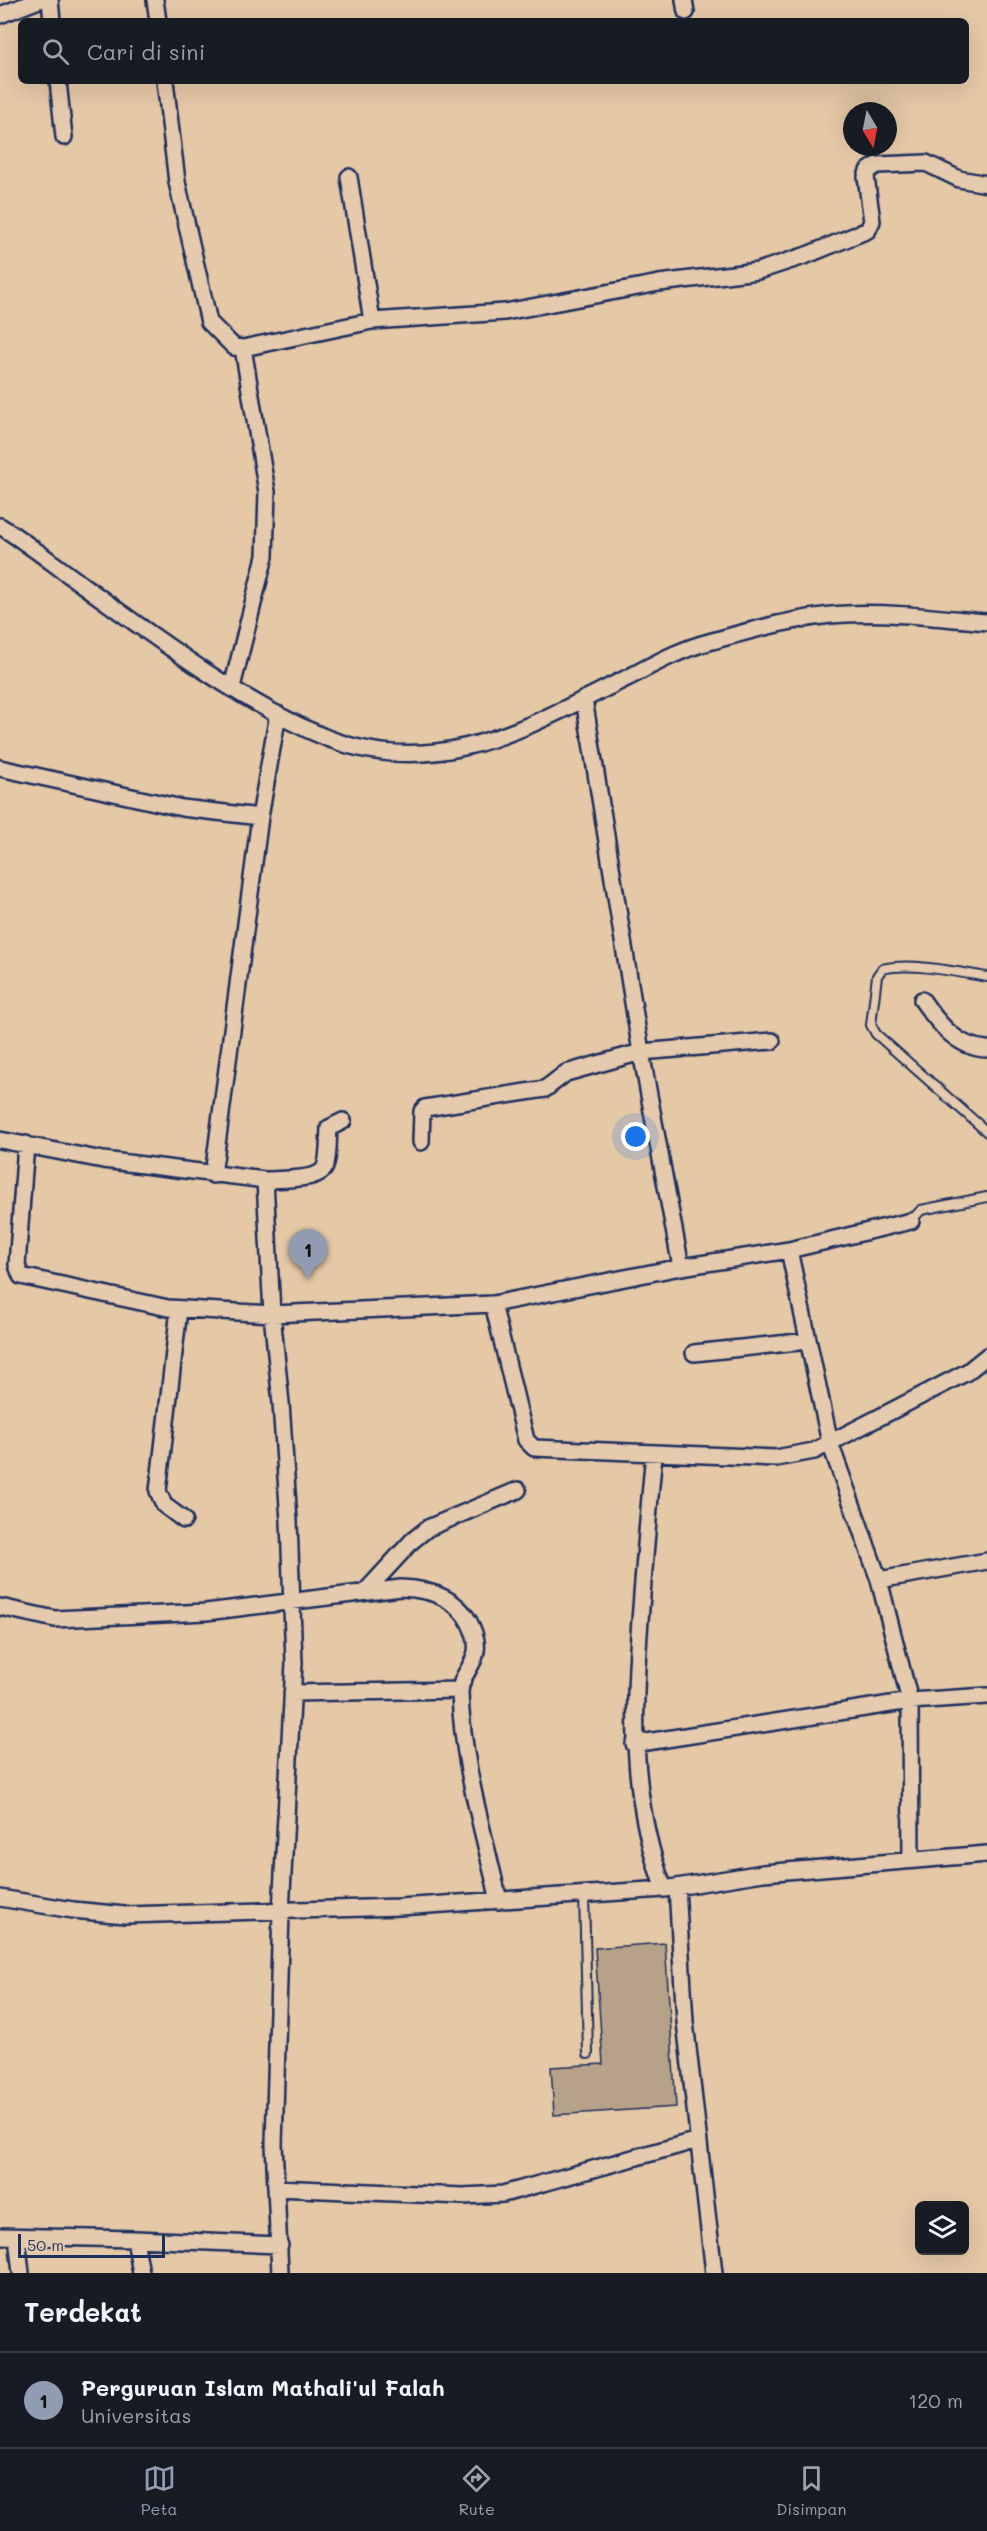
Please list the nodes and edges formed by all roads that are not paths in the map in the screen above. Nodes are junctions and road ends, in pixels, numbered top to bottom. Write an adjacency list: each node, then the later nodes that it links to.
1 (39, 0): 4 (street)
2 (50, 0): 5 (street)
3 (155, 0): 6 (street)
4 (0, 15)
5 (52, 18)
6 (158, 18)
7 (58, 84): 9 (street)
8 (165, 84): 13 (street)
9 (64, 137)
10 (349, 177): 12 (street)
11 (987, 183): 12 (street)
12 (372, 321): 13 (street)
13 (243, 348): 16 (street)
14 (0, 526): 16 (street)
15 (987, 622): 17 (street)
16 (232, 687): 18 (street)
17 (584, 699): 18 (street); 25 (street)
18 (278, 714): 20 (street)
19 (0, 768): 20 (street)
20 (260, 818): 31 (street)
21 (987, 977): 27 (lane)
22 (922, 1000): 24 (street)
23 (771, 1041): 25 (street)
24 (987, 1049)
25 (641, 1052): 29 (street); 36 (street)
26 (343, 1121): 32 (street)
27 (987, 1132)
28 (0, 1140): 30 (street)
29 (421, 1142)
30 (26, 1144): 31 (street); 38 (street)
31 (213, 1175): 32 (street)
32 (265, 1180): 39 (street)
33 (987, 1197): 34 (lane)
34 (911, 1221): 35 (street)
35 (789, 1250): 36 (street); 40 (street)
36 (681, 1267): 37 (street)
37 (493, 1304): 39 (street); 44 (street)
38 (178, 1309): 39 (street); 46 (street)
39 (272, 1314): 50 (street)
40 (808, 1341): 41 (street); 43 (street)
41 (694, 1353)
42 (987, 1356): 43 (street)
43 (830, 1443): 44 (street); 48 (street)
44 (654, 1453): 56 (street)
45 (518, 1490): 49 (street)
46 (184, 1520)
47 (987, 1561): 48 (street)
48 (879, 1580): 55 (street)
49 (366, 1592): 50 (street); 52 (street)
50 (292, 1600): 51 (street); 53 (street)
51 (0, 1607)
52 (460, 1690): 53 (street); 62 (street)
53 (292, 1694): 63 (street)
54 (987, 1696): 55 (street)
55 (910, 1701): 56 (street); 58 (street)
56 (634, 1744): 59 (street)
57 (987, 1854): 58 (street)
58 (911, 1860): 59 (street)
59 (670, 1888): 60 (street); 65 (street)
60 (584, 1894): 62 (street); 64 (lane)
61 (0, 1898): 63 (street)
62 (499, 1900): 63 (street)
63 (281, 1912): 66 (street)
64 (588, 2054)
65 (698, 2140): 66 (street); 74 (street)
66 (276, 2188): 70 (street)
67 (0, 2236): 68 (street)
68 (17, 2236): 69 (street); 71 (street)
69 (135, 2239): 70 (street); 72 (street)
70 (280, 2245): 73 (street)
71 (21, 2273)
72 (141, 2273)
73 (280, 2273)
74 (714, 2273)

